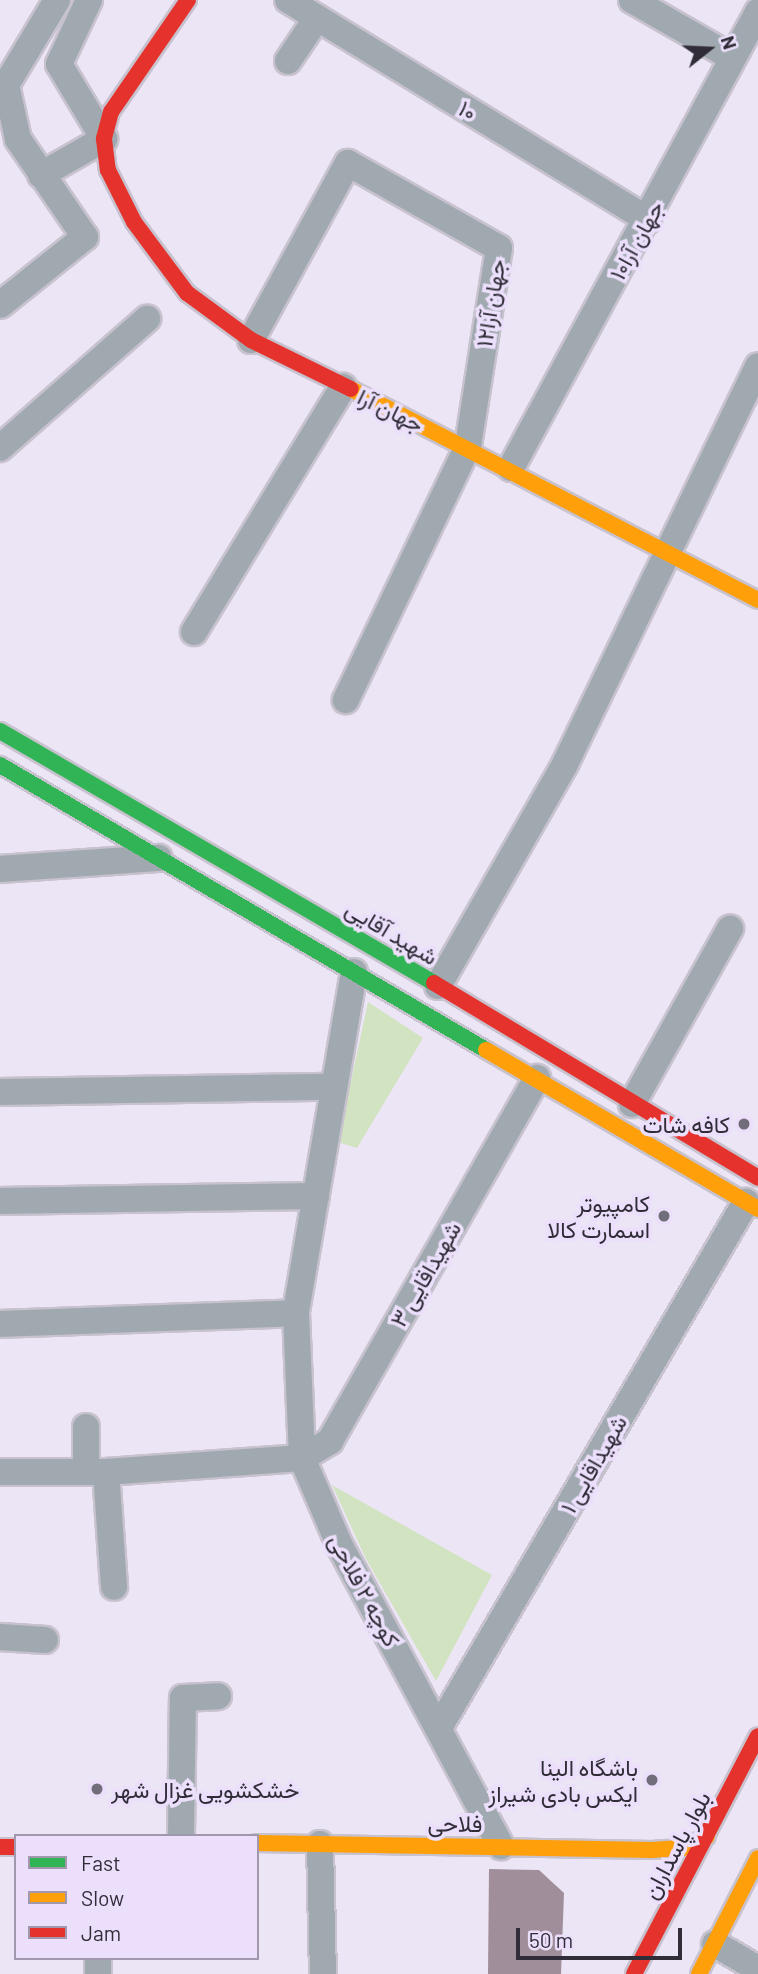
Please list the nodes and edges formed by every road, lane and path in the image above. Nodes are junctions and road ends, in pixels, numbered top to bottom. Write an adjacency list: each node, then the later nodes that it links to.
1 (57, 0): 10 (street)
2 (89, 0): 11 (street, جهان آرا)
3 (188, 0): 11 (main road, جهان آرا)
4 (288, 0): 7 (street, ۱۰)
5 (632, 0): 8 (street)
6 (758, 12): 8 (street, جهان آرا۱۰)
7 (317, 18): 9 (street); 14 (street, ۱۰)
8 (733, 58): 14 (street, جهان آرا۱۰)
9 (288, 61)
10 (3, 83): 12 (street)
11 (104, 139): 13 (street); 17 (main road, جهان آرا)
12 (9, 147): 13 (street)
13 (41, 175): 15 (street)
14 (648, 220): 22 (street, جهان آرا۱۰)
15 (0, 305)
16 (147, 319): 21 (street)
17 (251, 340): 19 (main road, جهان آرا); 20 (street, جهان آرا۱۲)
18 (758, 366): 23 (street)
19 (343, 387): 20 (main road, جهان آرا); 25 (street)
20 (468, 446): 22 (main road, جهان آرا); 26 (street)
21 (0, 448)
22 (511, 468): 23 (main road, جهان آرا)
23 (664, 548): 24 (main road, جهان آرا); 33 (street)
24 (758, 600)
25 (194, 632)
26 (346, 700)
27 (0, 731): 33 (main road, شهید آقایی)
28 (0, 765): 29 (main road)
29 (159, 858): 30 (street); 32 (main road)
30 (0, 869)
31 (730, 929): 37 (street)
32 (354, 972): 34 (main road); 35 (street, کوچه ۲ فلاحی)
33 (438, 986): 37 (main road, شهید آقایی)
34 (537, 1078): 39 (main road); 44 (street, ۳ شهیداقایی)
35 (334, 1087): 36 (street); 38 (street, کوچه ۲ فلاحی)
36 (0, 1092)
37 (632, 1104): 39 (main road, شهید آقایی)
38 (316, 1196): 40 (street); 41 (street, کوچه ۲ فلاحی)
39 (754, 1196): 51 (street, ۱ شهیداقایی)
40 (0, 1201)
41 (296, 1313): 42 (street); 44 (street, کوچه ۲ فلاحی)
42 (0, 1324)
43 (86, 1427): 46 (street)
44 (302, 1458): 46 (street); 51 (street, کوچه ۲ فلاحی)
45 (0, 1472): 46 (street)
46 (96, 1472): 47 (street)
47 (114, 1587)
48 (0, 1637): 49 (street)
49 (45, 1640)
50 (218, 1696): 53 (street)
51 (440, 1726): 57 (street, کوچه ۲ فلاحی)
52 (758, 1736): 54 (main road, بلوار پاسداران)
53 (181, 1834)
54 (707, 1837): 58 (main road, فلاحی); 60 (main road, بلوار پاسداران)
55 (259, 1843): 56 (main road, فلاحی)
56 (320, 1843): 57 (main road, فلاحی); 63 (street)
57 (501, 1846): 58 (main road, فلاحی)
58 (652, 1850): 60 (main road)
59 (758, 1858): 61 (main road)
60 (671, 1903): 64 (main road, بلوار پاسداران)
61 (715, 1944): 62 (street); 65 (main road)
62 (758, 1969)
63 (324, 1974)
64 (634, 1974)
65 (699, 1974)

